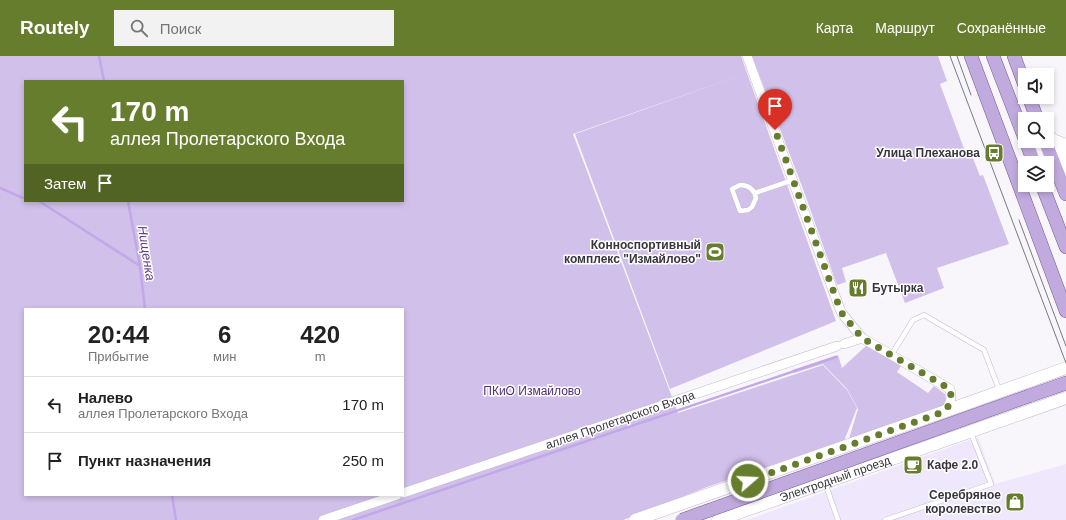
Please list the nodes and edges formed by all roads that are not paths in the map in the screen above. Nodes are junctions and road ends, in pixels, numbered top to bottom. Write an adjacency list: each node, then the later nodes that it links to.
1 (747, 56): 12 (street)
2 (971, 56): 13 (main road)
3 (993, 56): 6 (main road)
4 (1014, 56): 5 (main road)
5 (1018, 68)
6 (1018, 122)
7 (1054, 141): 8 (street)
8 (1066, 147): 11 (street)
9 (1048, 148): 11 (main road)
10 (1066, 154): 14 (street)
11 (1050, 155): 14 (main road)
12 (793, 180): 17 (lane); 20 (street)
13 (1018, 180)
14 (1065, 190)
15 (1022, 192): 19 (main road)
16 (1045, 192): 18 (main road)
17 (755, 193): 17 (lane)
18 (1066, 247)
19 (1066, 311)
20 (862, 338): 21 (street); 31 (street, аллея Пролетарского Входа)
21 (892, 354): 24 (lane); 26 (street)
22 (1066, 368): 24 (street)
23 (1066, 383): 37 (main road, bridge)
24 (1000, 392): 26 (street)
25 (1066, 398): 27 (street, Электродный проезд)
26 (943, 412): 28 (street)
27 (971, 431): 29 (street, Электродный проезд); 40 (lane)
28 (804, 461): 30 (street); 33 (street)
29 (825, 483): 30 (street, Электродный проезд); 39 (lane)
30 (813, 487): 38 (street, Электродный проезд)
31 (404, 493)
32 (395, 496): 34 (street)
33 (650, 514): 35 (street); 36 (street)
34 (323, 520)
35 (635, 520)
36 (666, 520)
37 (682, 520)
38 (718, 520)
39 (838, 520)
40 (885, 520)

